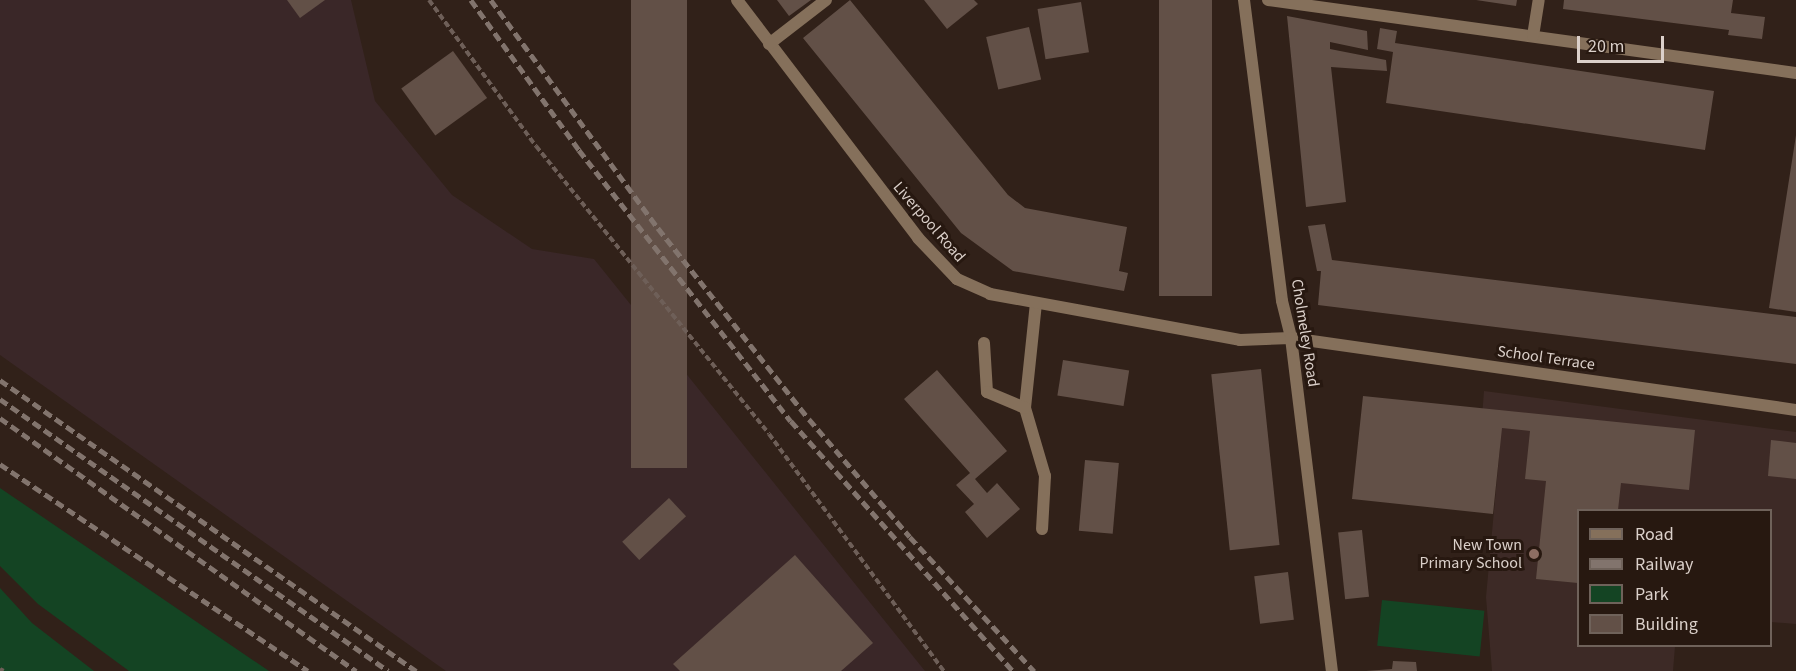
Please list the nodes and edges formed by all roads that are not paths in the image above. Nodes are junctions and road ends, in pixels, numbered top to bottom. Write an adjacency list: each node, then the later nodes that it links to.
1 (737, 0): 7 (street, Liverpool Road)
2 (826, 0): 7 (street)
3 (1244, 0): 10 (street, Cholmeley Road)
4 (1268, 0): 6 (street)
5 (1539, 0): 6 (street)
6 (1533, 36): 8 (street)
7 (769, 44): 9 (street, Liverpool Road)
8 (1796, 73)
9 (1036, 303): 10 (street, Liverpool Road); 12 (street)
10 (1291, 338): 13 (street, School Terrace); 15 (street, Cholmeley Road)
11 (984, 343): 12 (street)
12 (1025, 408): 14 (street)
13 (1796, 410)
14 (1042, 529)
15 (1332, 671)

